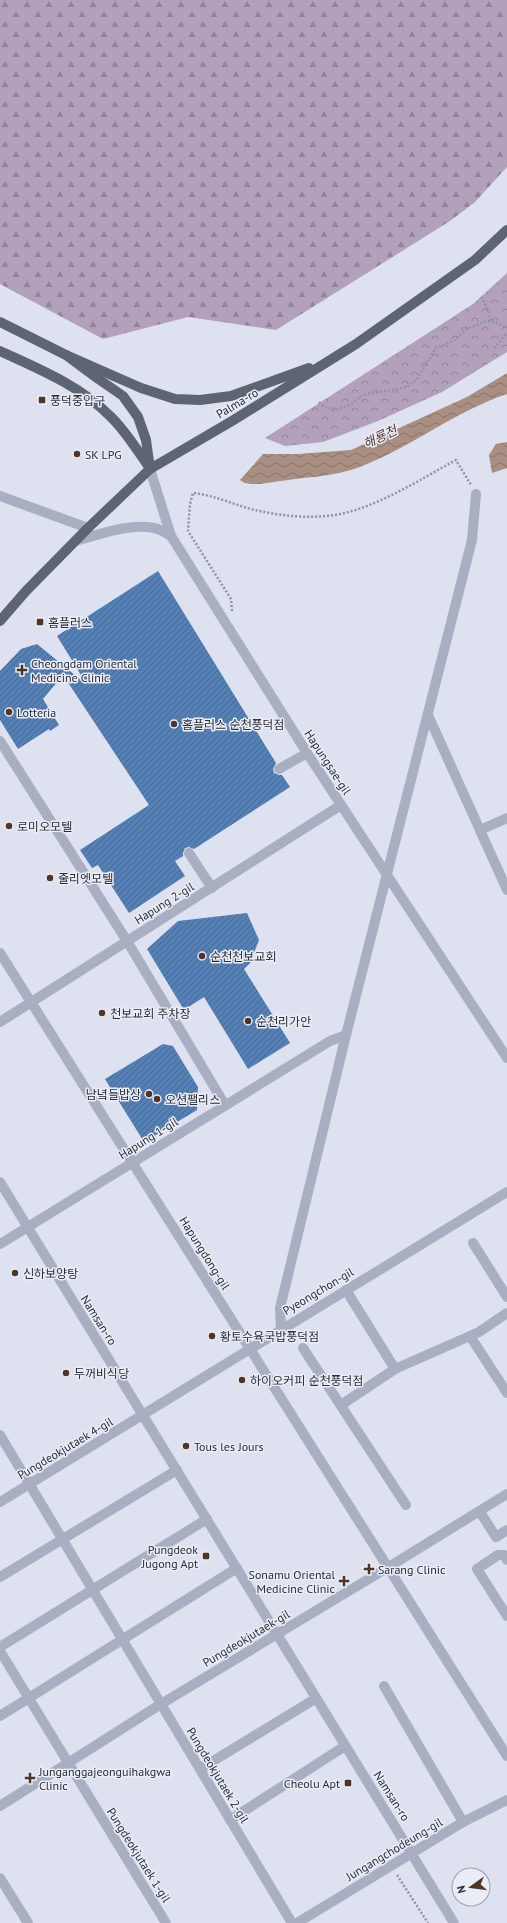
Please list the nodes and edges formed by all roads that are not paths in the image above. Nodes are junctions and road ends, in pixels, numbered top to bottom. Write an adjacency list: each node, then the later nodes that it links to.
1 (507, 230): 5 (main road, Palma-ro)
2 (0, 322): 4 (main road)
3 (0, 351): 6 (main road)
4 (66, 355): 5 (main road); 6 (main road)
5 (333, 359): 6 (main road, Palma-ro)
6 (150, 469): 9 (main road, Palma-ro); 10 (street, Hapungsae-gil)
7 (476, 494): 13 (street)
8 (0, 496): 9 (street)
9 (88, 528): 11 (main road, Palma-ro)
10 (171, 536): 11 (street); 15 (street, Hapungsae-gil)
11 (75, 541): 12 (main road, Palma-ro)
12 (0, 621)
13 (428, 715): 19 (street); 21 (street)
14 (0, 741): 24 (street)
15 (307, 753): 16 (street); 17 (street, Hapungsae-gil)
16 (279, 769)
17 (341, 805): 21 (street, Hapungsae-gil); 22 (street, Hapung 2-gil)
18 (507, 818): 19 (street)
19 (480, 830): 23 (street)
20 (189, 853): 22 (street)
21 (388, 873): 28 (street); 29 (street, Hapungsae-gil)
22 (212, 888): 24 (street, Hapung 2-gil)
23 (507, 890)
24 (127, 941): 26 (street, Hapung 2-gil); 30 (street)
25 (0, 953): 26 (street, Hapungdong-gil)
26 (32, 1003): 27 (street, Hapung 2-gil); 31 (street, Hapungdong-gil)
27 (0, 1022)
28 (346, 1035): 30 (street, Hapung 1-gil); 40 (street)
29 (507, 1058)
30 (225, 1104): 31 (street, Hapung 1-gil)
31 (133, 1163): 34 (street, Hapung 1-gil); 43 (street, Hapungdong-gil)
32 (0, 1182): 34 (street, Namsan-ro)
33 (507, 1192): 37 (street, Pyeongchon-gil)
34 (27, 1227): 36 (street, Hapung 1-gil); 47 (street, Namsan-ro)
35 (472, 1243): 38 (street)
36 (0, 1244)
37 (346, 1290): 40 (street, Pyeongchon-gil); 44 (street)
38 (507, 1297)
39 (507, 1313): 41 (street)
40 (281, 1329): 43 (street, Pyeongchon-gil)
41 (470, 1336): 44 (street); 45 (street)
42 (303, 1348): 46 (street)
43 (249, 1349): 47 (street, Pyeongchon-gil); 61 (street, Hapungdong-gil)
44 (395, 1369): 46 (street)
45 (507, 1393)
46 (341, 1405): 53 (street)
47 (143, 1416): 49 (street, Namsan-ro); 50 (street, Pungdeokjutaek 4-gil)
48 (0, 1435): 50 (street, Pungdeokjutaek 2-gil)
49 (177, 1470): 55 (street, Namsan-ro); 58 (street)
50 (31, 1484): 52 (street, Pungdeokjutaek 4-gil); 58 (street, Pungdeokjutaek 2-gil)
51 (507, 1494): 54 (street, Pungdeokjutaek-gil)
52 (0, 1502)
53 (406, 1505)
54 (480, 1512): 57 (street); 61 (street, Pungdeokjutaek-gil)
55 (207, 1519): 60 (street, Namsan-ro); 63 (street)
56 (507, 1530): 57 (street)
57 (496, 1537): 59 (street)
58 (63, 1539): 62 (street); 63 (street, Pungdeokjutaek 2-gil)
59 (503, 1558): 64 (street)
60 (237, 1568): 65 (street, Namsan-ro); 66 (street)
61 (387, 1568): 65 (street, Pungdeokjutaek-gil); 75 (street, Hapungdong-gil)
62 (0, 1577)
63 (93, 1589): 66 (street, Pungdeokjutaek 2-gil); 67 (street)
64 (507, 1616)
65 (277, 1635): 70 (street, Namsan-ro); 72 (street, Pungdeokjutaek-gil)
66 (123, 1640): 71 (street); 72 (street, Pungdeokjutaek 2-gil)
67 (0, 1647)
68 (0, 1651): 71 (street, Pungdeokjutaek 1-gil)
69 (384, 1686): 81 (street)
70 (316, 1698): 74 (street, Namsan-ro); 77 (street)
71 (28, 1699): 73 (street); 76 (street, Pungdeokjutaek 1-gil)
72 (161, 1704): 76 (street, Pungdeokjutaek-gil); 77 (street, Pungdeokjutaek 2-gil)
73 (0, 1716)
74 (345, 1746): 80 (street); 82 (street, Namsan-ro)
75 (507, 1756)
76 (67, 1763): 79 (street, Pungdeokjutaek-gil); 85 (street, Pungdeokjutaek 1-gil)
77 (200, 1769): 80 (street, Pungdeokjutaek 2-gil)
78 (507, 1800): 81 (street, Jungangchodeung-gil)
79 (0, 1806)
80 (230, 1820): 86 (street, Pungdeokjutaek 2-gil)
81 (463, 1822): 82 (street, Jungangchodeung-gil)
82 (412, 1853): 87 (street, Jungangchodeung-gil); 88 (street, Namsan-ro)
83 (0, 1878): 84 (street)
84 (28, 1923)
85 (166, 1923)
86 (292, 1923)
87 (297, 1923)
88 (454, 1923)

